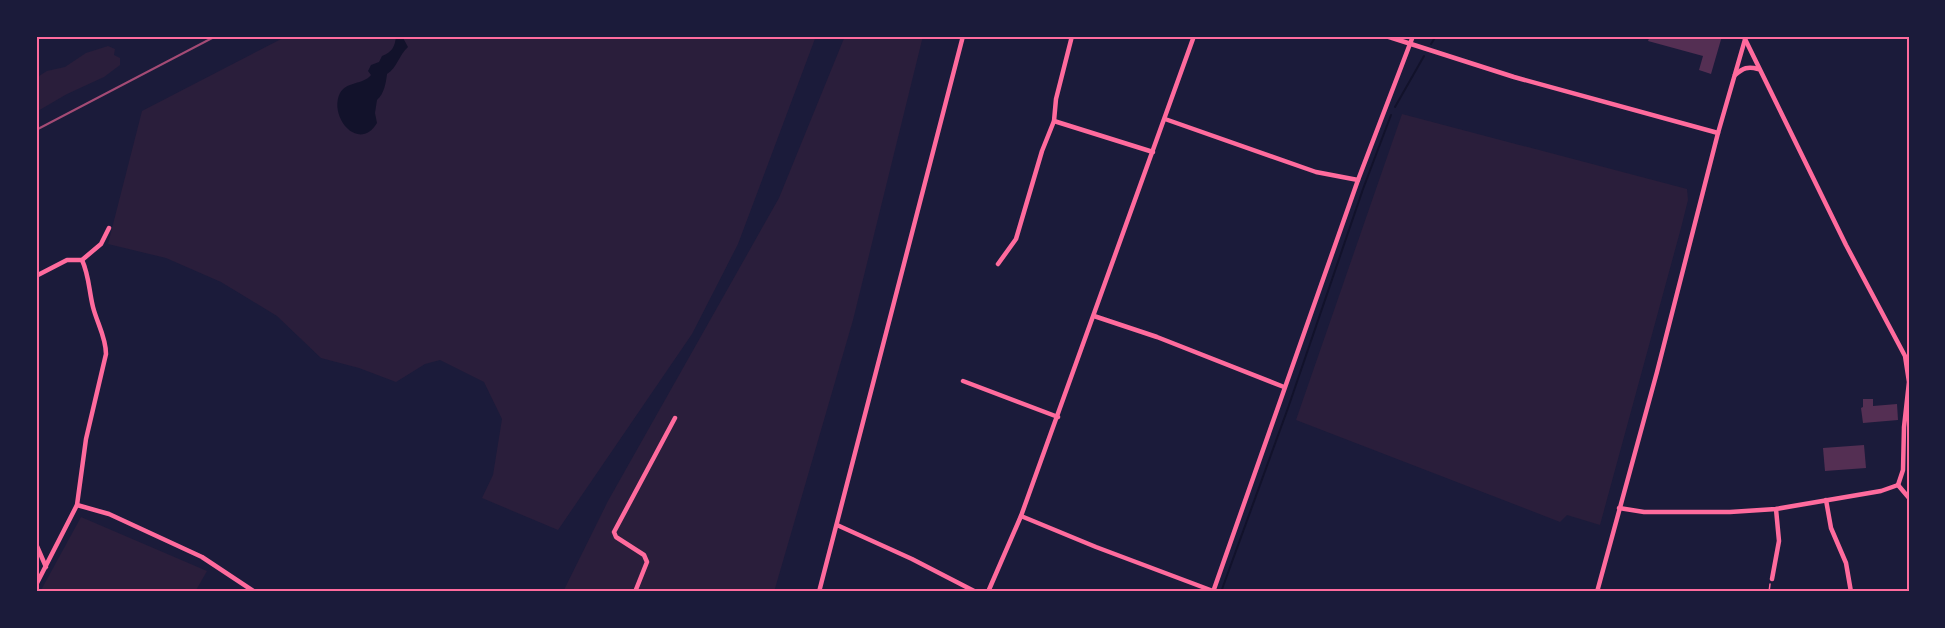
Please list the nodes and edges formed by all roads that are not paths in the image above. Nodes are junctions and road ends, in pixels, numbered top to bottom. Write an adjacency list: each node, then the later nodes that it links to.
1 (963, 36): 34 (street)
2 (1072, 36): 11 (street)
3 (1194, 36): 10 (street)
4 (1386, 36): 7 (street)
5 (1413, 36): 7 (street)
6 (1745, 38): 8 (street); 9 (street)
7 (1411, 44): 12 (street); 14 (street)
8 (1758, 69): 9 (street); 22 (street)
9 (1735, 75): 12 (street)
10 (1165, 119): 13 (street); 14 (street)
11 (1054, 121): 13 (street); 17 (street)
12 (1718, 133): 31 (street)
13 (1153, 152): 19 (street)
14 (1359, 180): 21 (street)
15 (109, 228): 16 (street)
16 (82, 260): 18 (street); 30 (street)
17 (998, 264)
18 (36, 276)
19 (1094, 316): 21 (street); 23 (street)
20 (963, 381): 23 (street)
21 (1284, 387): 39 (street)
22 (1908, 405): 26 (street)
23 (1058, 417): 33 (street)
24 (675, 418): 41 (street)
25 (1909, 421): 26 (street)
26 (1904, 427): 27 (street)
27 (1898, 485): 28 (street); 29 (street)
28 (1909, 498)
29 (1826, 500): 32 (street); 46 (street)
30 (77, 505): 36 (street); 40 (street)
31 (1619, 508): 32 (street); 45 (street)
32 (1776, 509): 37 (street)
33 (1021, 516): 39 (street); 44 (street)
34 (837, 525): 42 (street); 43 (street)
35 (36, 544): 36 (street)
36 (46, 567): 38 (street)
37 (1772, 579)
38 (36, 585)
39 (1213, 591)
40 (255, 592)
41 (635, 592)
42 (819, 592)
43 (976, 592)
44 (988, 592)
45 (1597, 592)
46 (1851, 592)

